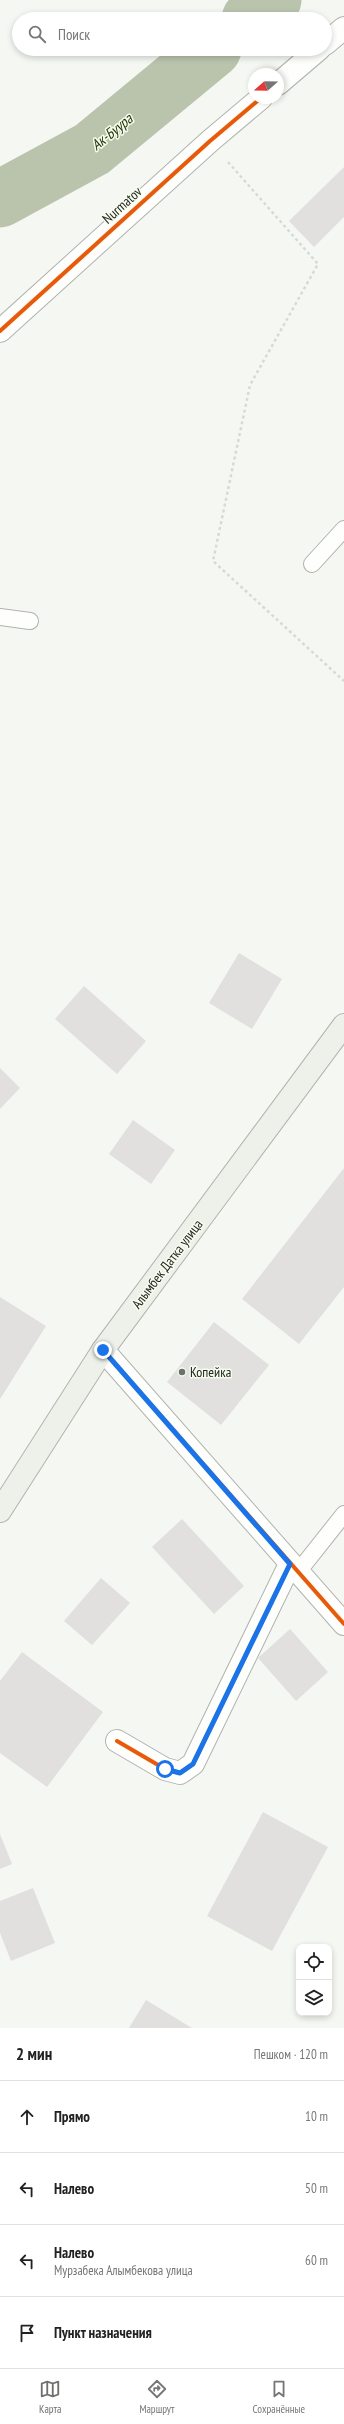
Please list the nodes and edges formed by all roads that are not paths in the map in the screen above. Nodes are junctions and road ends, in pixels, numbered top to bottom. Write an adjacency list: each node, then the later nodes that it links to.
1 (344, 28): 2 (street)
2 (332, 38)
3 (311, 56): 4 (street)
4 (284, 79)
5 (254, 104): 6 (street, Nurmatov)
6 (0, 331)
7 (344, 529): 8 (lane)
8 (312, 564)
9 (0, 617): 10 (lane)
10 (30, 621)
11 (342, 1033): 12 (main road, Алымбек Датка улица)
12 (103, 1350): 13 (main road, Алымбек Датка улица); 15 (street)
13 (0, 1511)
14 (344, 1514): 15 (lane)
15 (294, 1568): 16 (street); 17 (street)
16 (344, 1624)
17 (117, 1741)

